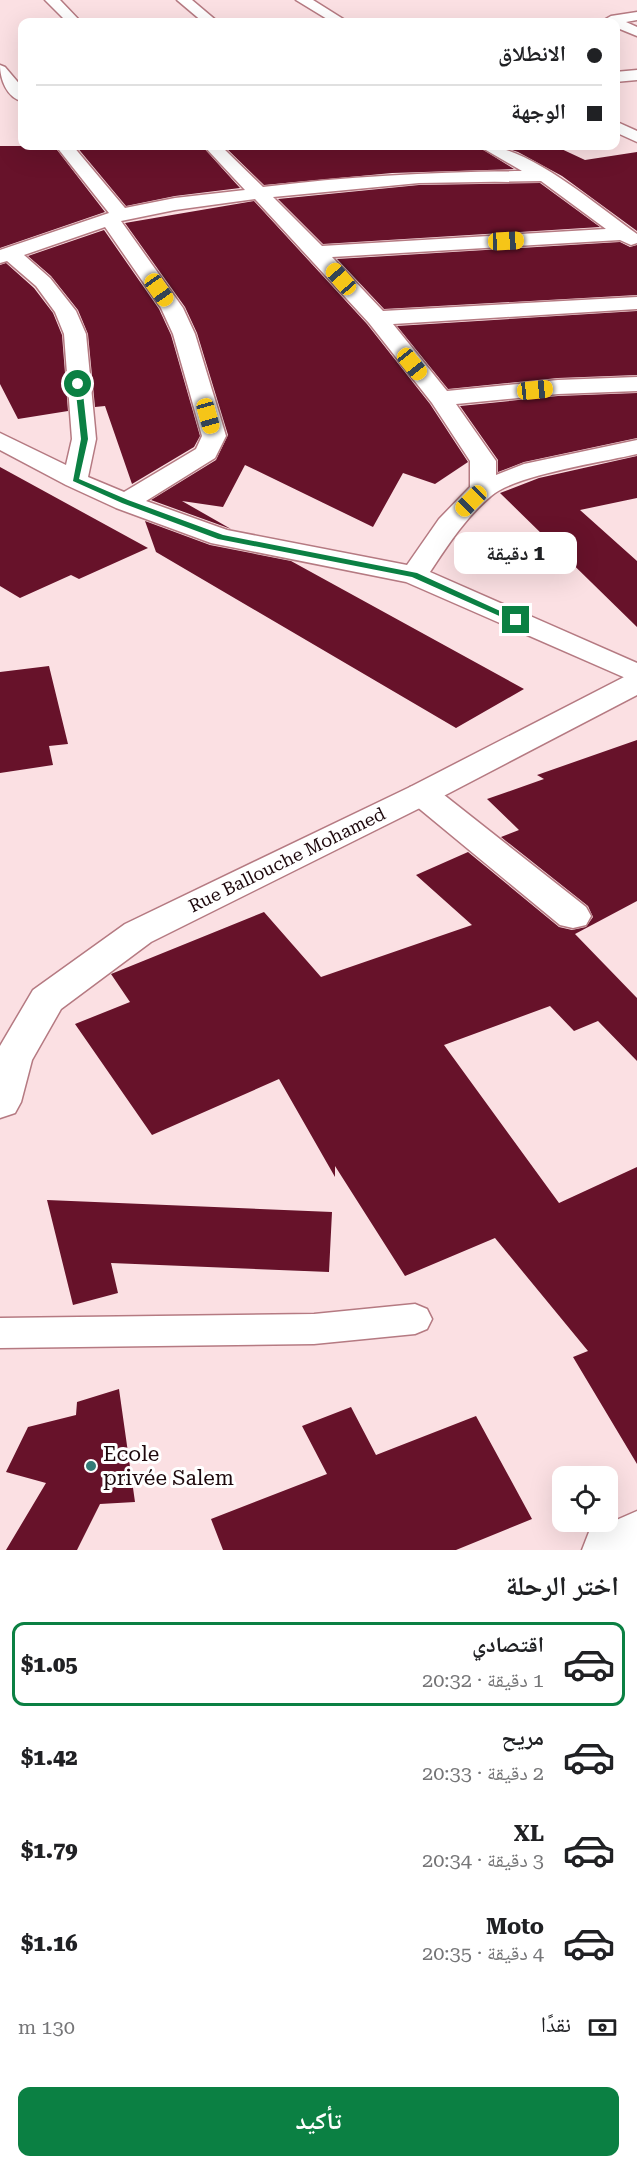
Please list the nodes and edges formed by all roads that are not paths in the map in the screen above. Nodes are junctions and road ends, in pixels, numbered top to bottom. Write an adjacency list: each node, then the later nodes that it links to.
1 (52, 0): 5 (street)
2 (184, 0): 6 (street)
3 (303, 0): 7 (street)
4 (637, 16): 8 (street)
5 (70, 18)
6 (206, 18)
7 (334, 18)
8 (620, 19)
9 (620, 24): 10 (street)
10 (637, 32)
11 (18, 67): 12 (street)
12 (0, 68): 15 (street)
13 (637, 75): 14 (street)
14 (620, 76)
15 (18, 91)
16 (620, 128): 17 (street)
17 (637, 137)
18 (67, 150): 23 (street)
19 (216, 150): 22 (street)
20 (495, 150): 21 (street)
21 (545, 176): 22 (street); 24 (street)
22 (259, 193): 23 (street); 25 (street)
23 (116, 217): 26 (street); 35 (street)
24 (631, 238): 25 (street)
25 (317, 252): 28 (street)
26 (5, 256): 33 (street)
27 (637, 303): 28 (street)
28 (376, 318): 30 (street)
29 (637, 384): 30 (street)
30 (441, 399): 34 (street)
31 (0, 440): 33 (street)
32 (637, 447): 34 (street)
33 (75, 480): 35 (street)
34 (483, 489): 36 (street)
35 (125, 502): 36 (street)
36 (414, 575): 37 (street)
37 (637, 674)
38 (637, 683): 39 (street, Rue Ballouche Mohamed)
39 (422, 794): 40 (street); 41 (street, Rue Ballouche Mohamed)
40 (573, 916)
41 (0, 1102)
42 (416, 1318): 43 (lane)
43 (0, 1333)
44 (637, 1536): 45 (street)
45 (608, 1550)

